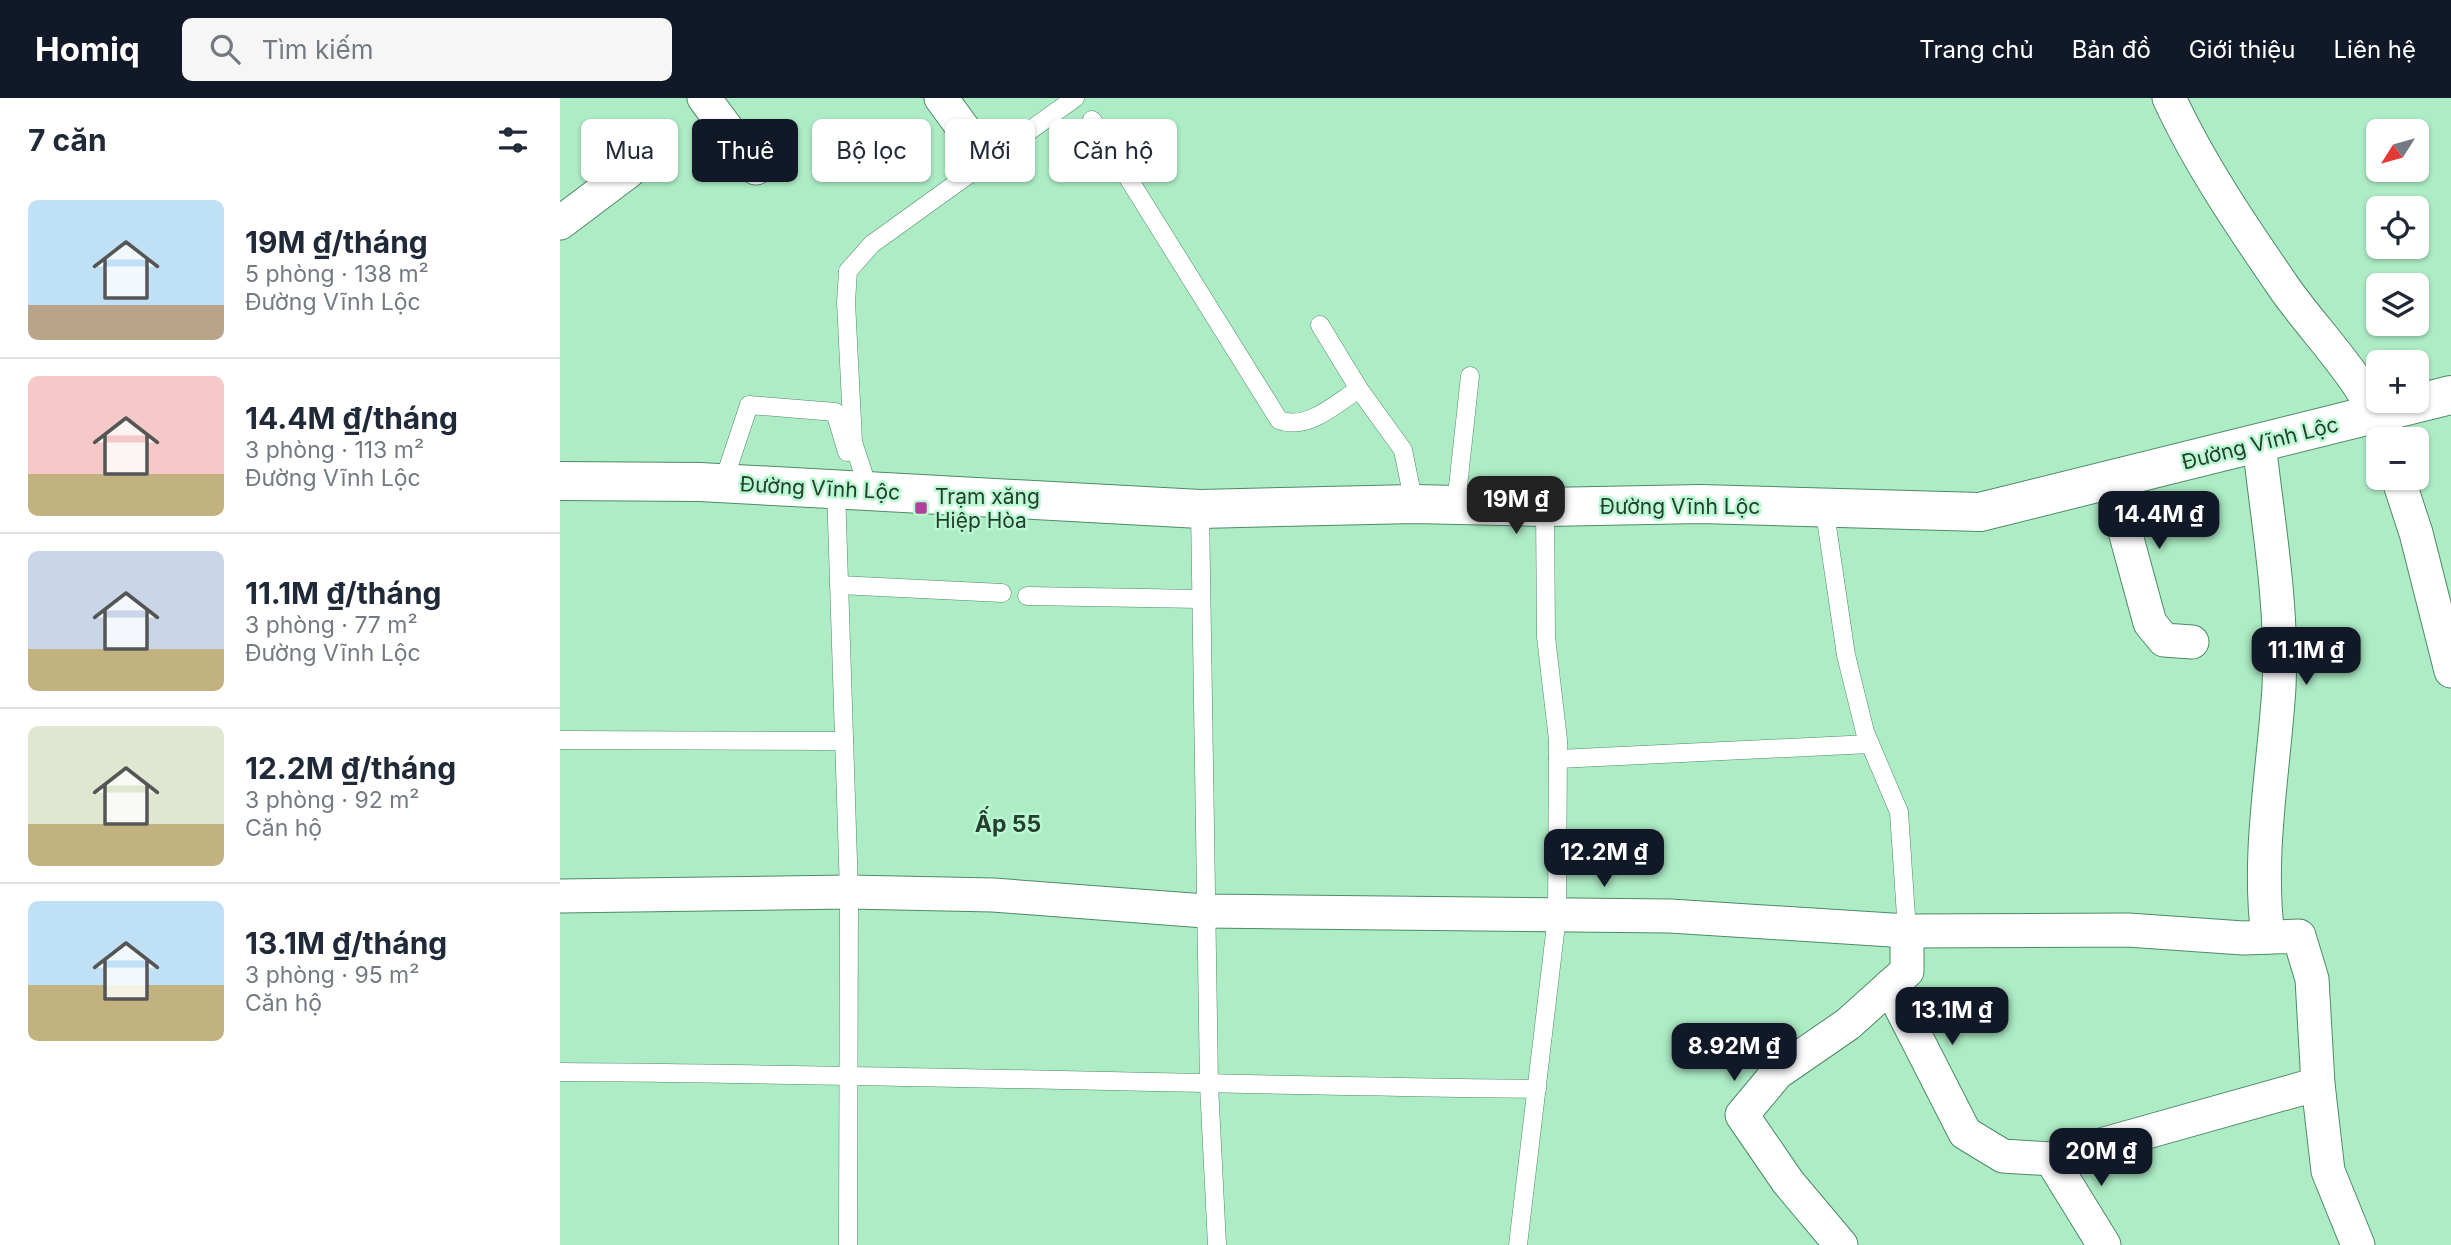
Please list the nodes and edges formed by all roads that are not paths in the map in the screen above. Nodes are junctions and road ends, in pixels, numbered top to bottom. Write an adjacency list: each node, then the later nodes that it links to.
1 (704, 98): 5 (street)
2 (941, 98): 6 (street)
3 (1074, 98): 7 (lane)
4 (2169, 98): 16 (street)
5 (720, 119)
6 (956, 119)
7 (1035, 126)
8 (614, 182): 11 (street)
9 (958, 182): 21 (lane)
10 (1131, 182): 14 (lane)
11 (560, 223)
12 (1320, 325): 14 (lane)
13 (1470, 376): 24 (lane)
14 (1359, 389): 23 (lane)
15 (2451, 395): 16 (main road, Đường Vĩnh Lộc)
16 (2381, 426): 17 (main road, Đường Vĩnh Lộc)
17 (2259, 443): 18 (main road, Đường Vĩnh Lộc); 43 (street)
18 (2111, 480): 25 (main road, Đường Vĩnh Lộc); 32 (street)
19 (560, 481): 20 (main road, Đường Vĩnh Lộc)
20 (723, 483): 21 (main road, Đường Vĩnh Lộc); 21 (lane)
21 (854, 490): 27 (main road, Đường Vĩnh Lộc); 28 (lane)
22 (2401, 490): 33 (street)
23 (1414, 504): 24 (main road, Đường Vĩnh Lộc); 27 (main road, Đường Vĩnh Lộc)
24 (1456, 505): 26 (main road, Đường Vĩnh Lộc)
25 (1824, 506): 26 (main road, Đường Vĩnh Lộc); 36 (lane)
26 (1545, 507): 37 (lane)
27 (1200, 509): 31 (lane)
28 (839, 586): 29 (lane); 35 (lane)
29 (1002, 593)
30 (1027, 596): 31 (lane)
31 (1201, 598): 40 (lane)
32 (2192, 642)
33 (2451, 671)
34 (560, 740): 35 (lane)
35 (844, 741): 38 (lane)
36 (1870, 744): 37 (lane); 42 (lane)
37 (1558, 759): 41 (lane)
38 (849, 892): 39 (street); 40 (street); 46 (lane)
39 (560, 896)
40 (1205, 911): 41 (street); 48 (lane)
41 (1557, 916): 42 (street); 49 (lane)
42 (1907, 931): 43 (street); 44 (street)
43 (2268, 937): 47 (street)
44 (1890, 986): 50 (street); 54 (street)
45 (560, 1072): 46 (lane)
46 (849, 1074): 48 (lane); 51 (lane)
47 (2318, 1084): 50 (street); 56 (street)
48 (1209, 1085): 49 (lane); 52 (lane)
49 (1537, 1089): 53 (lane)
50 (2051, 1159): 55 (street)
51 (848, 1245)
52 (1217, 1245)
53 (1518, 1245)
54 (1841, 1245)
55 (2104, 1245)
56 (2358, 1245)

